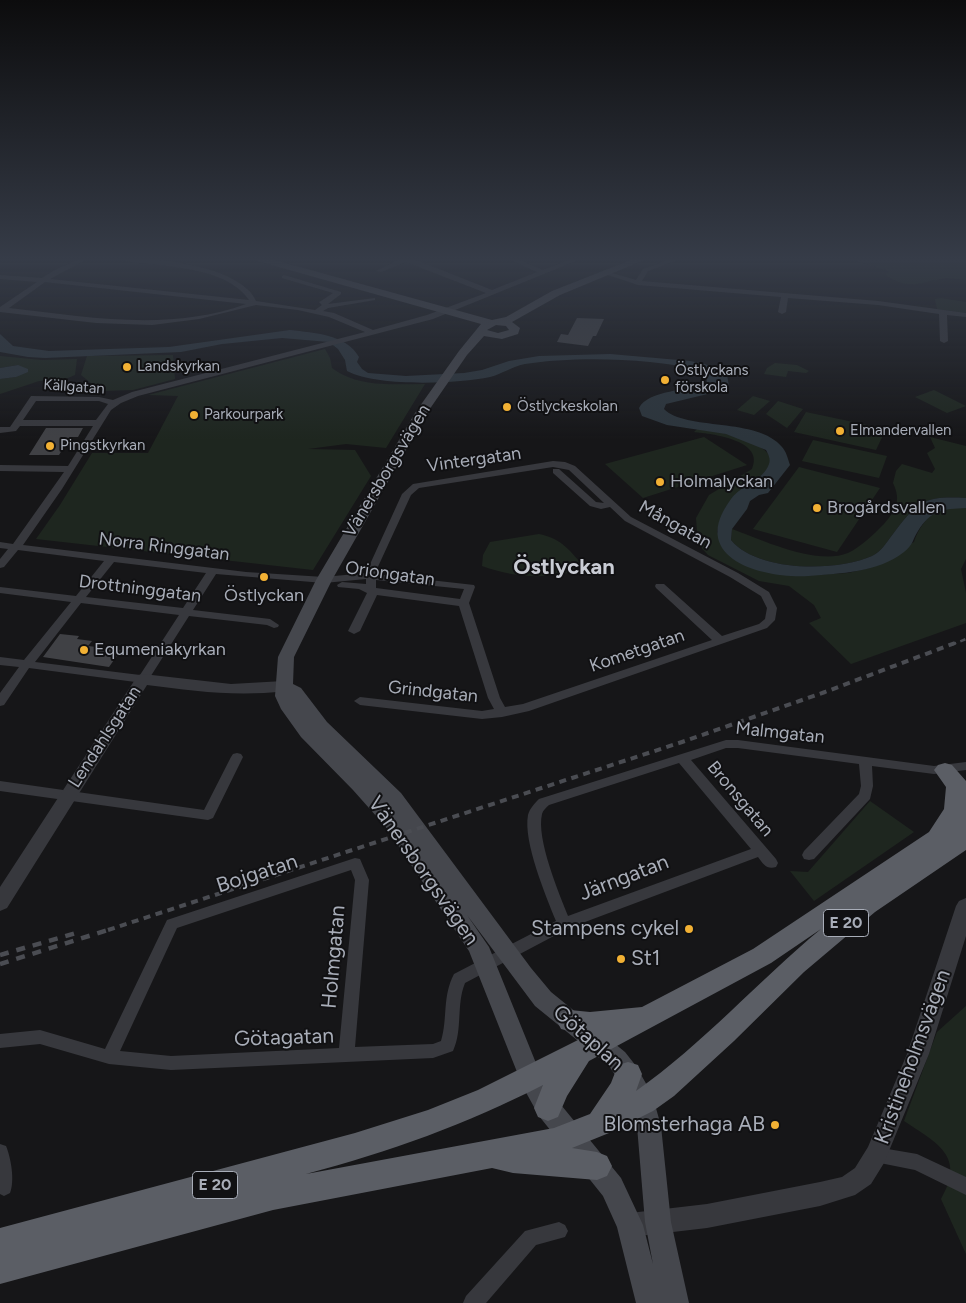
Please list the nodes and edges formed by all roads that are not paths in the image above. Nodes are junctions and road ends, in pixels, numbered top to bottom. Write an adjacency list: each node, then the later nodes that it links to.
1 (89, 319): 2 (street)
2 (189, 319)
3 (341, 319): 13 (street)
4 (418, 319): 13 (street)
5 (458, 319): 12 (main road)
6 (478, 319): 10 (main road)
7 (510, 319): 10 (main road)
8 (522, 319): 11 (main road)
9 (943, 319): 15 (street)
10 (496, 322): 11 (main road); 12 (main road)
11 (515, 328): 14 (main road)
12 (482, 330): 14 (main road); 16 (main road, Vänersborgsvägen)
13 (373, 332): 17 (street)
14 (500, 336): 16 (main road, Vänersborgsvägen)
15 (944, 341)
16 (452, 368): 30 (main road, Vänersborgsvägen)
17 (113, 403): 18 (street, Källgatan); 19 (street)
18 (17, 422): 19 (street); 20 (street)
19 (99, 423): 23 (street)
20 (0, 430)
21 (0, 468): 23 (street)
22 (560, 468): 29 (street, Vintergatan); 36 (street, Mångatan)
23 (71, 469): 25 (street)
24 (0, 545): 25 (street, Norra Ringgatan)
25 (16, 547): 26 (street, Norra Ringgatan); 27 (street)
26 (111, 559): 28 (street, Norra Ringgatan); 34 (street)
27 (0, 565)
28 (213, 571): 30 (street, Norra Ringgatan); 37 (street, Lendahlsgatan)
29 (369, 576): 30 (street, Oriongatan); 33 (street); 35 (street, Oriongatan)
30 (324, 580): 33 (street, Oriongatan); 44 (main road, Vänersborgsvägen)
31 (660, 586): 40 (street)
32 (0, 590): 34 (street, Drottninggatan)
33 (372, 591): 35 (street, Oriongatan); 39 (street)
34 (80, 599): 37 (street, Drottninggatan); 42 (street)
35 (464, 603): 47 (street, Oriongatan)
36 (772, 608): 47 (street, Kometgatan)
37 (187, 612): 38 (street, Drottninggatan); 43 (street, Lendahlsgatan)
38 (274, 625)
39 (354, 631)
40 (718, 639)
41 (0, 661): 42 (street)
42 (26, 665): 43 (street); 46 (street)
43 (143, 679): 44 (street); 53 (street, Lendahlsgatan)
44 (284, 686): 64 (main road, Vänersborgsvägen); 65 (main road, Vänersborgsvägen)
45 (360, 701): 47 (street, Grindgatan)
46 (0, 702)
47 (502, 713)
48 (236, 757): 53 (street)
49 (682, 758): 50 (street, Malmgatan); 57 (street, Bronsgatan); 63 (street, Malmgatan)
50 (865, 761): 51 (street, Malmgatan); 58 (street)
51 (958, 778): 55 (highway)
52 (0, 786): 53 (street)
53 (68, 795): 61 (street, Lendahlsgatan)
54 (966, 819): 55 (highway, E 20)
55 (936, 838): 66 (highway, E 20)
56 (966, 839): 74 (highway, E 20)
57 (759, 851): 60 (street, Bronsgatan); 63 (street, Järngatan)
58 (809, 855)
59 (355, 863): 70 (street, Holmgatan); 71 (street, Bojgatan)
60 (771, 863)
61 (0, 904)
62 (966, 906): 80 (street, Kristineholmsvägen)
63 (564, 924): 64 (street, Järngatan)
64 (507, 954): 65 (street, Götagatan); 67 (main road, Götaplan)
65 (486, 966): 70 (street, Götagatan); 73 (main road, Vänersborgsvägen)
66 (651, 1016): 67 (highway); 69 (highway, E 20)
67 (570, 1021): 69 (main road, Götaplan)
68 (0, 1041): 71 (street, Götagatan)
69 (589, 1048): 72 (main road, Götaplan); 73 (highway, E 20); 75 (highway)
70 (346, 1056): 71 (street, Götagatan)
71 (109, 1057)
72 (628, 1074): 74 (main road, Götaplan); 76 (highway)
73 (531, 1078): 75 (main road); 87 (highway, E 20)
74 (643, 1102): 76 (highway, E 20); 84 (main road, Götaplan)
75 (548, 1108): 77 (main road)
76 (599, 1124): 77 (highway, E 20)
77 (570, 1135): 79 (highway, E 20); 81 (main road)
78 (0, 1152): 83 (street)
79 (490, 1155): 81 (highway); 88 (highway, E 20)
80 (876, 1155): 82 (street); 84 (street, Kristineholmsvägen)
81 (597, 1166): 85 (main road)
82 (966, 1186)
83 (4, 1187)
84 (658, 1222): 85 (street, Kristineholmsvägen); 91 (main road, Götaplan)
85 (630, 1225): 90 (main road)
86 (559, 1231): 89 (street)
87 (0, 1243)
88 (0, 1268)
89 (473, 1303)
90 (650, 1303)
91 (675, 1303)

